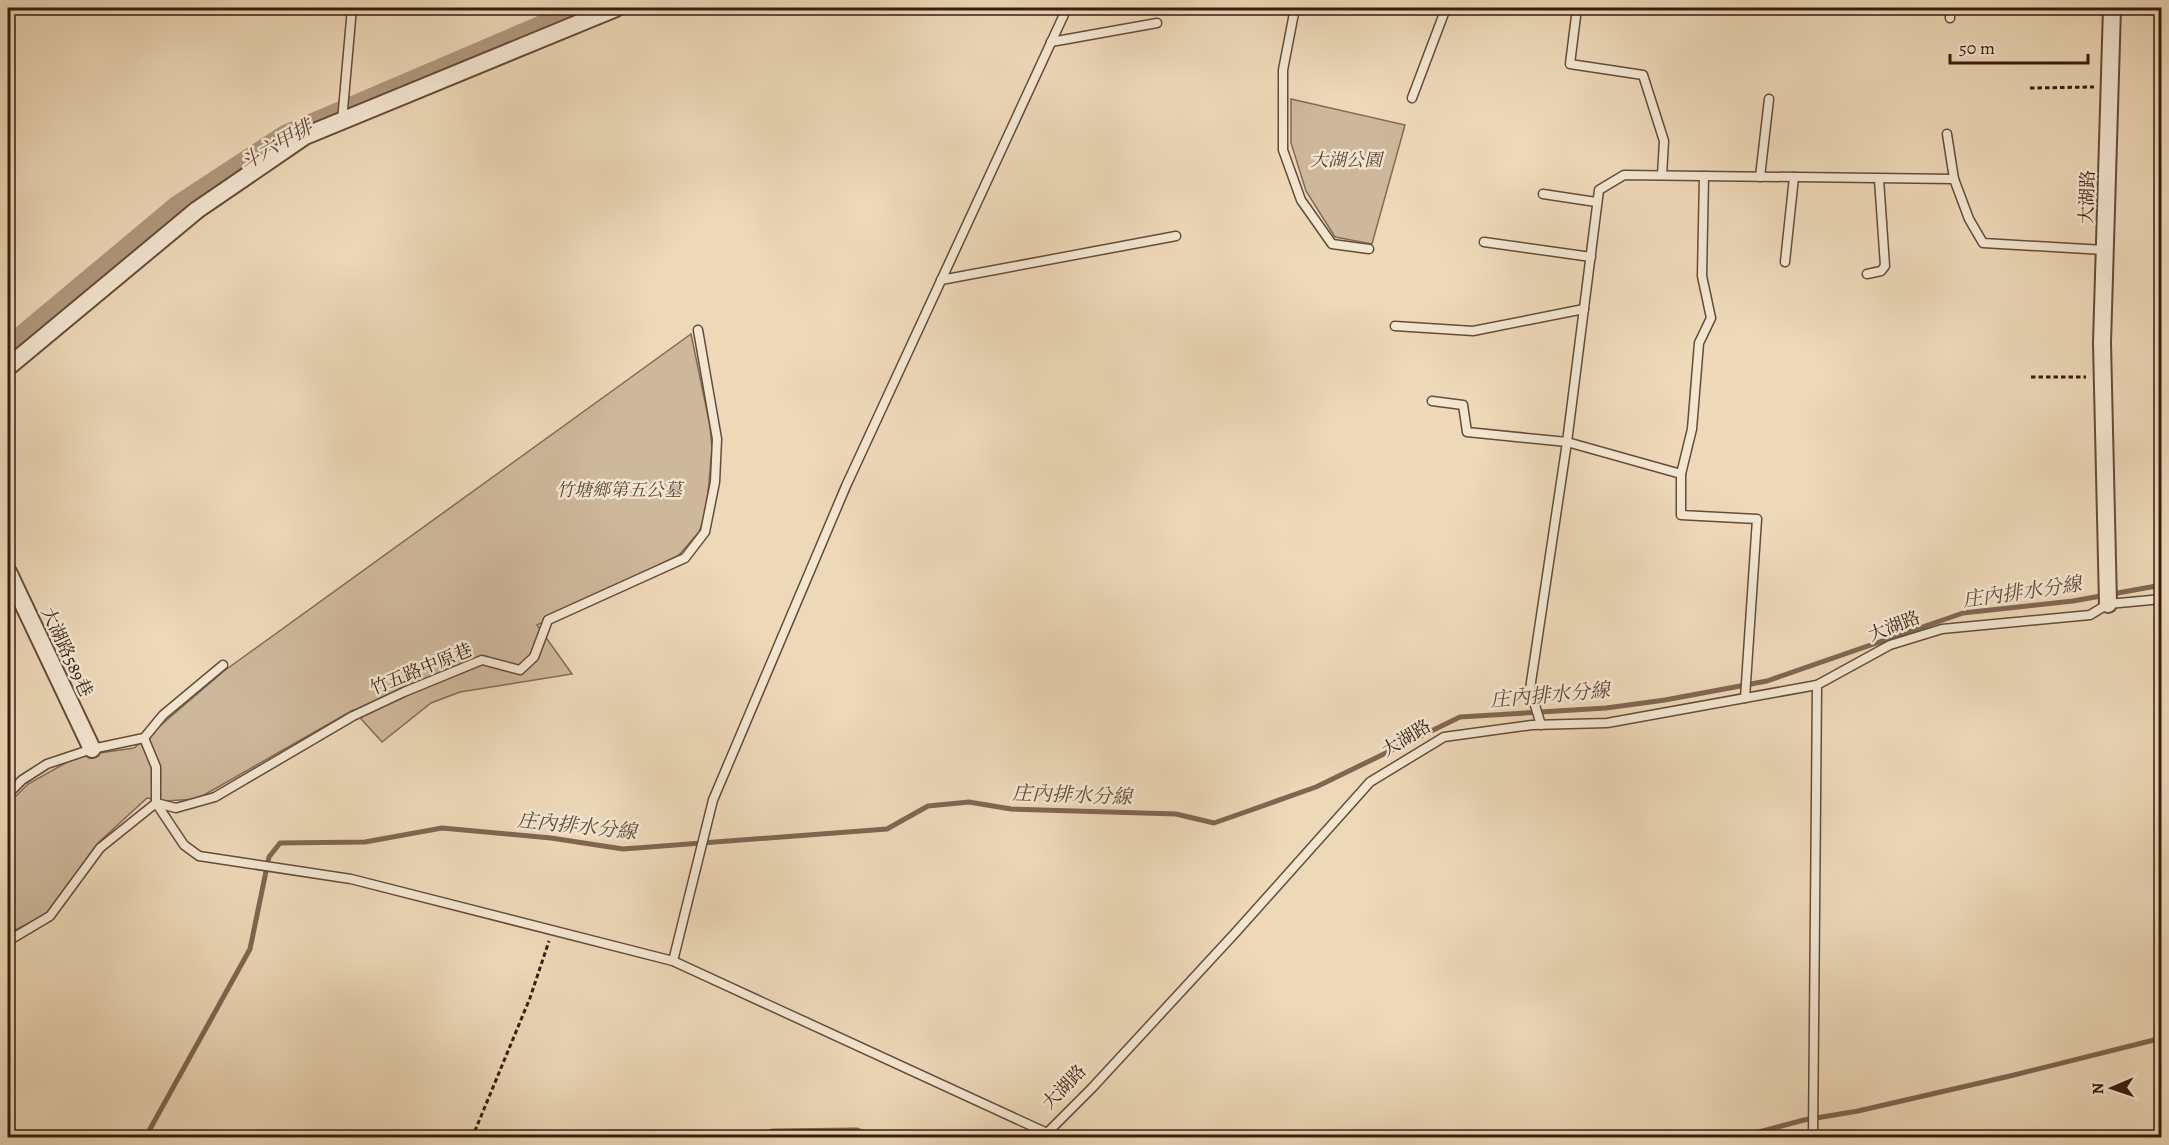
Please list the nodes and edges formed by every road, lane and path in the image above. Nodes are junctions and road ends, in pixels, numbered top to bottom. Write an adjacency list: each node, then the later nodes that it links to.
1 (352, 8): 16 (lane)
2 (616, 8): 16 (street)
3 (1068, 8): 11 (lane)
4 (1295, 8): 28 (lane)
5 (1446, 8): 14 (lane)
6 (1577, 8): 18 (lane)
7 (1950, 8): 9 (lane)
8 (2112, 8): 12 (street, 大湖路)
9 (1950, 18)
10 (1157, 24): 11 (lane)
11 (1052, 42): 33 (lane)
12 (2109, 87): 13 (path); 29 (street, 大湖路)
13 (2030, 88)
14 (1412, 98)
15 (1769, 99): 20 (lane)
16 (342, 121): 37 (street)
17 (1947, 134): 23 (lane)
18 (1662, 175): 19 (lane); 25 (lane)
19 (1704, 176): 20 (lane); 42 (lane)
20 (1761, 177): 21 (lane)
21 (1794, 177): 22 (lane); 31 (lane)
22 (1879, 179): 23 (lane); 32 (lane)
23 (1954, 179): 29 (lane)
24 (1543, 194): 25 (lane)
25 (1596, 202): 30 (lane)
26 (1176, 236): 33 (lane)
27 (1485, 242): 30 (lane)
28 (1369, 249)
29 (2104, 250): 39 (street, 大湖路)
30 (1591, 257): 34 (lane)
31 (1785, 262)
32 (1867, 274)
33 (941, 280): 56 (lane)
34 (1584, 309): 35 (lane); 41 (lane)
35 (1395, 326)
36 (698, 330): 53 (lane, 竹五路中原巷)
37 (8, 367)
38 (2031, 377): 39 (path)
39 (2102, 377): 45 (street, 大湖路)
40 (1432, 401): 41 (lane)
41 (1567, 442): 42 (lane); 49 (lane)
42 (1681, 474): 48 (lane)
43 (8, 572): 51 (street, 大湖路589巷)
44 (2162, 599): 45 (lane, 大湖路)
45 (2108, 604): 47 (lane, 大湖路)
46 (223, 665): 50 (lane)
47 (1817, 684): 48 (lane, 大湖路); 59 (lane)
48 (1745, 698): 49 (lane, 大湖路)
49 (1541, 725): 57 (lane, 大湖路)
50 (144, 738): 51 (lane); 53 (lane)
51 (92, 749): 52 (lane)
52 (8, 794)
53 (156, 803): 54 (lane); 55 (lane)
54 (553, 930): 56 (lane); 58 (path)
55 (8, 941)
56 (674, 961): 57 (lane)
57 (1045, 1135)
58 (472, 1137)
59 (1813, 1137)

